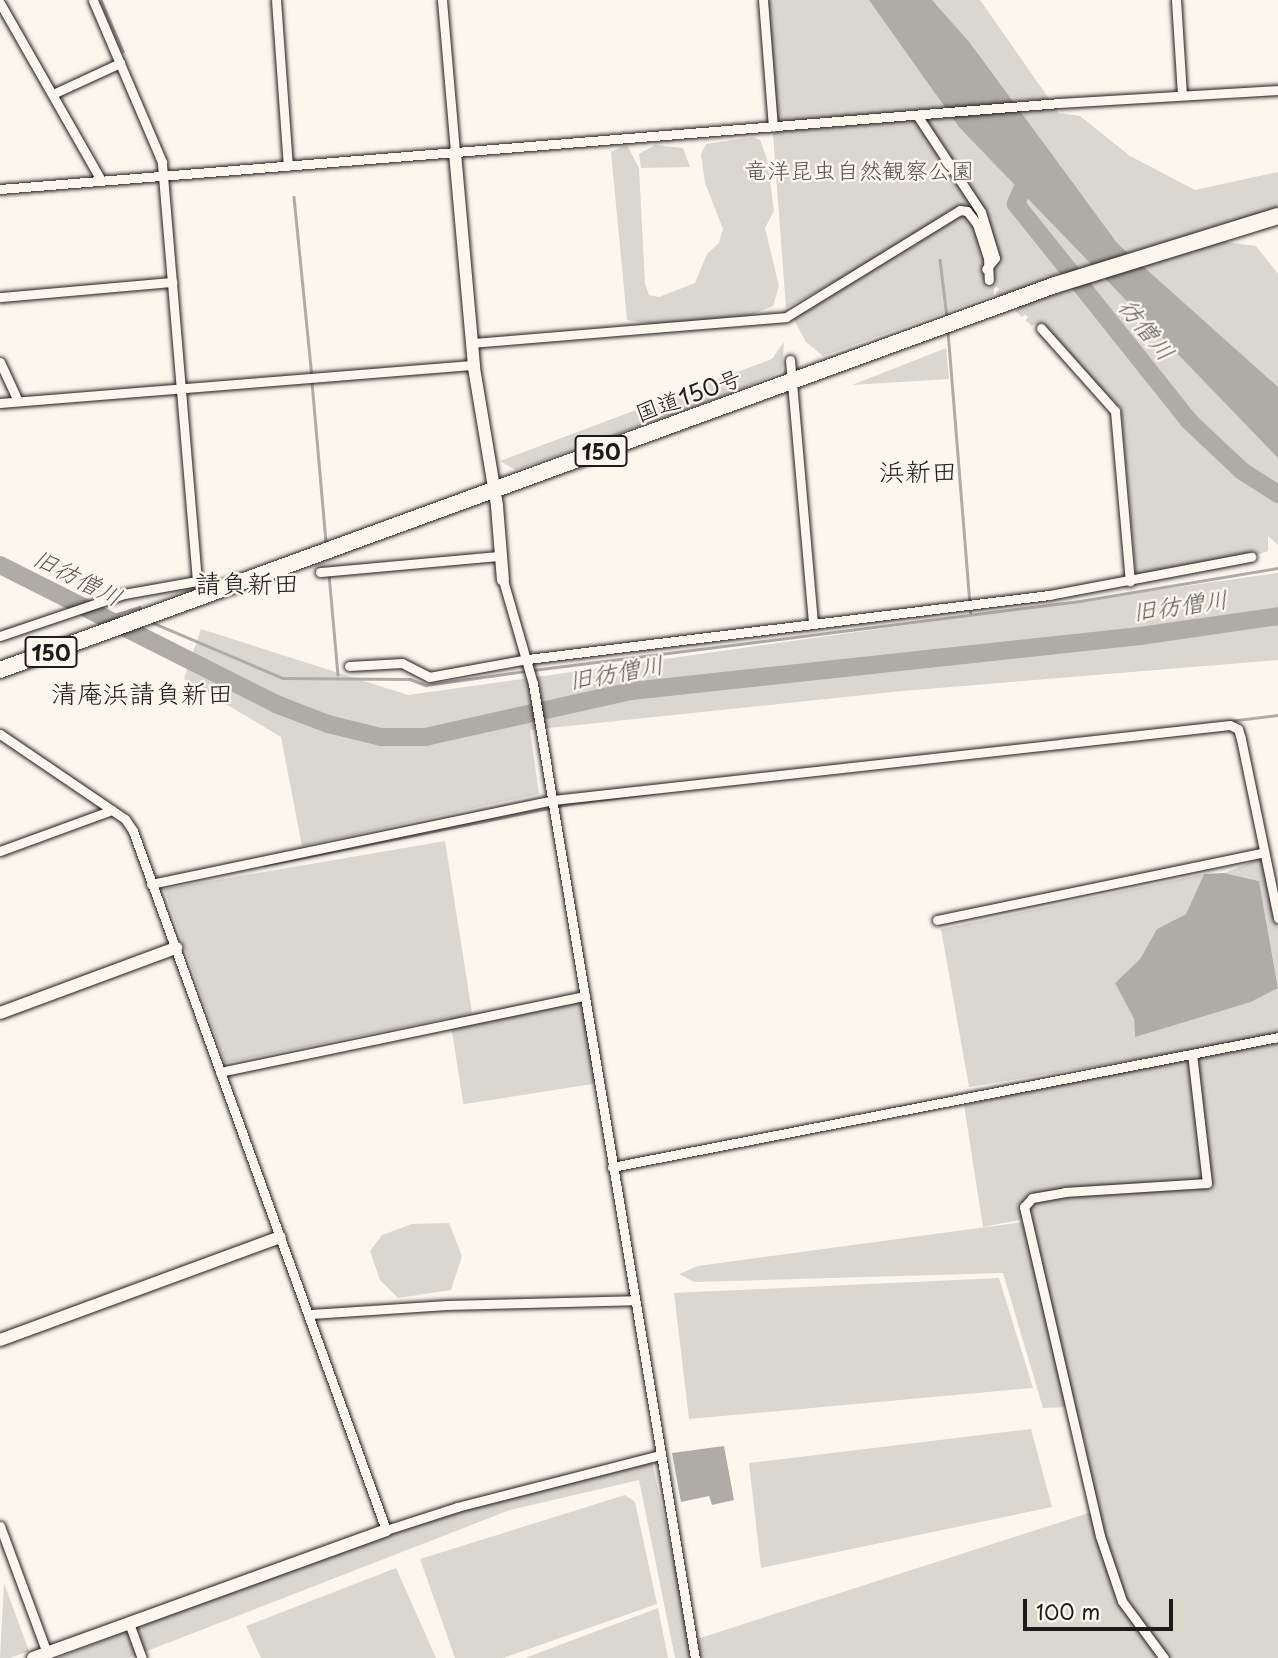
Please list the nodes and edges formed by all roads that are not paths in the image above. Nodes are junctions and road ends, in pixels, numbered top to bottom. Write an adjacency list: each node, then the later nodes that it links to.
1 (93, 0): 7 (street)
2 (276, 0): 14 (street)
3 (442, 0): 13 (street)
4 (763, 0): 12 (street)
5 (1175, 0): 10 (street)
6 (0, 3): 9 (street)
7 (120, 63): 9 (street); 15 (street)
8 (1278, 90): 10 (street)
9 (55, 93): 16 (street)
10 (1182, 95): 11 (street)
11 (917, 115): 12 (street); 19 (street)
12 (774, 127): 13 (street)
13 (455, 153): 14 (street); 24 (street)
14 (288, 166): 15 (street)
15 (164, 175): 16 (street); 21 (street)
16 (101, 180): 17 (street)
17 (0, 189)
18 (1278, 216): 28 (highway, 国道150号 / 150)
19 (986, 270): 20 (street); 24 (street)
20 (989, 280)
21 (173, 282): 22 (street); 29 (street)
22 (0, 296)
23 (1041, 328): 37 (street)
24 (472, 343): 27 (street)
25 (790, 359): 28 (street)
26 (0, 362): 30 (street)
27 (474, 365): 29 (street); 32 (street)
28 (791, 381): 32 (highway, 国道150号 / 150); 38 (street)
29 (181, 387): 30 (street); 39 (street)
30 (19, 401): 31 (street)
31 (0, 403)
32 (491, 491): 33 (street); 42 (highway, 国道150号 / 150)
33 (499, 556): 35 (street); 36 (street)
34 (1251, 557): 37 (street)
35 (320, 572)
36 (503, 580): 40 (street)
37 (1130, 581): 38 (street)
38 (813, 623): 40 (street)
39 (0, 636)
40 (528, 659): 41 (street); 44 (street)
41 (349, 666)
42 (0, 670)
43 (0, 734): 45 (street)
44 (554, 800): 47 (street); 48 (street); 52 (street)
45 (112, 810): 46 (street); 48 (street)
46 (0, 851)
47 (1264, 852): 49 (street); 50 (street)
48 (151, 884): 51 (street)
49 (1278, 918)
50 (937, 920)
51 (176, 948): 53 (street); 56 (street)
52 (585, 996): 56 (street); 57 (street)
53 (0, 1013)
54 (1278, 1037): 55 (street)
55 (1192, 1054): 57 (street); 70 (street)
56 (220, 1072): 58 (street)
57 (612, 1167): 59 (street)
58 (280, 1237): 60 (street); 61 (street)
59 (633, 1300): 60 (street); 62 (street)
60 (311, 1314): 64 (street)
61 (0, 1340)
62 (660, 1455): 64 (street); 69 (street)
63 (0, 1526): 66 (street)
64 (386, 1530): 65 (street)
65 (129, 1623): 66 (street); 68 (street)
66 (47, 1653): 67 (street)
67 (33, 1658)
68 (142, 1658)
69 (695, 1658)
70 (1164, 1658)

